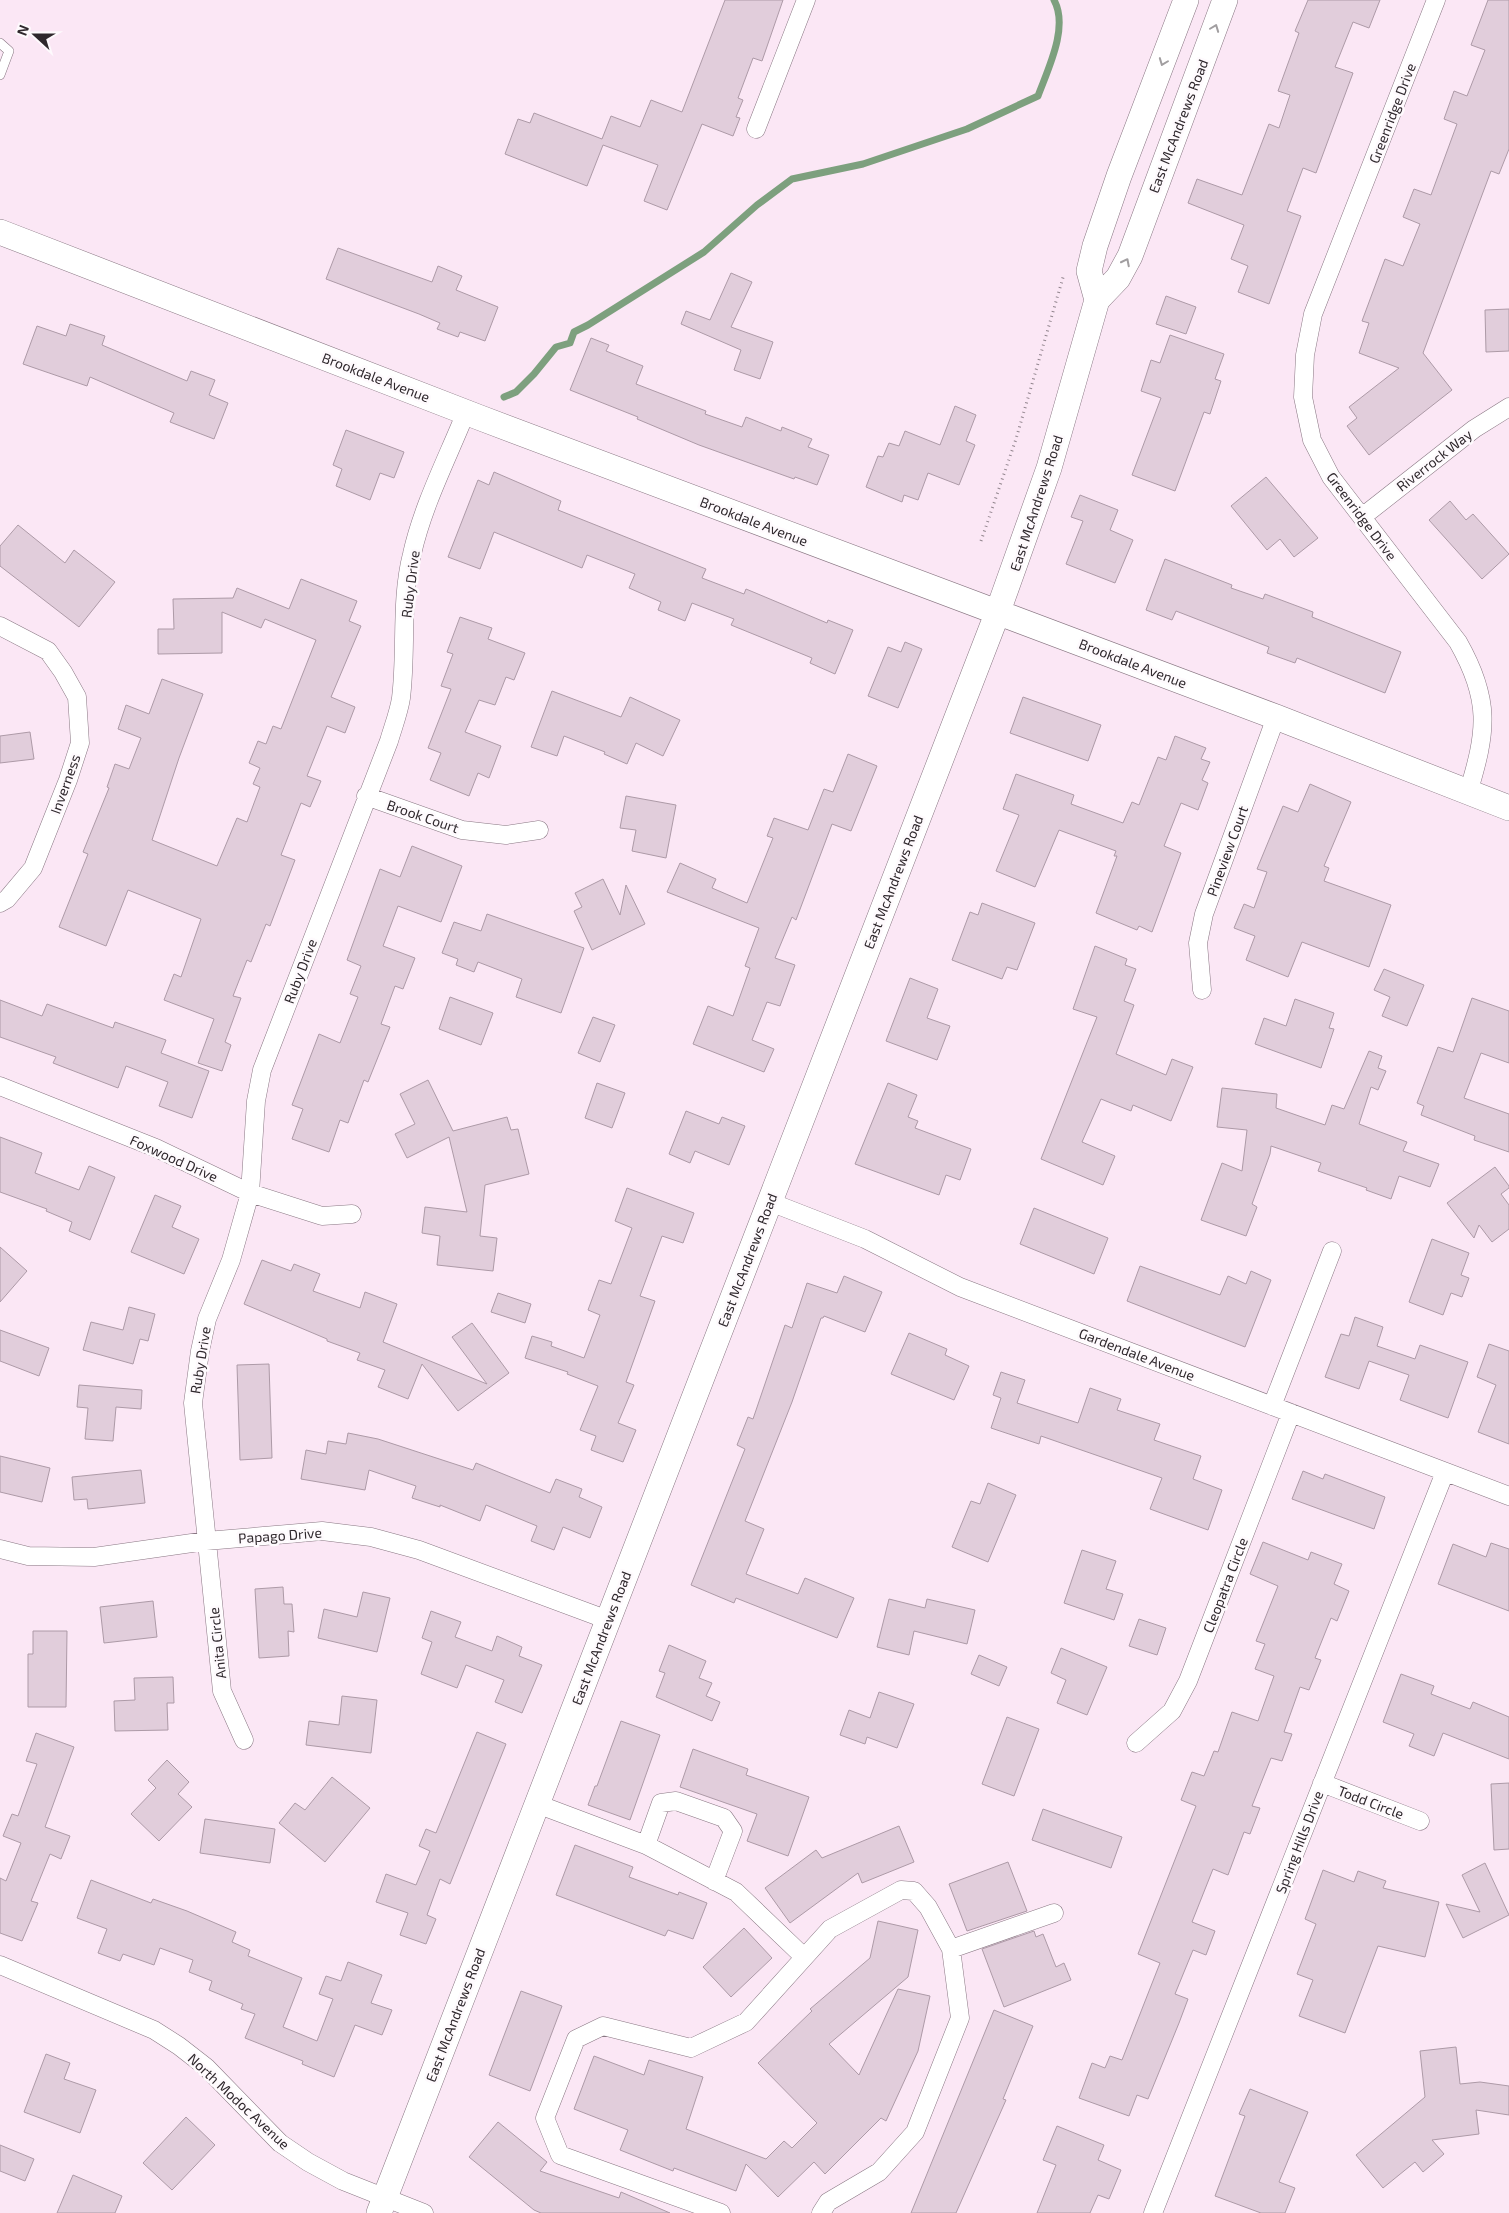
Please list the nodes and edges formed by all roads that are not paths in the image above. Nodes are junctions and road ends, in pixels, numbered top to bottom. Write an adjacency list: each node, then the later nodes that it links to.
1 (806, 0): 7 (street)
2 (1186, 0): 9 (main road, one-way to 9)
3 (1225, 0): 9 (main road, East McAndrews Road, one-way to 3)
4 (1436, 0): 12 (street, Greenridge Drive)
5 (0, 43): 6 (lane)
6 (0, 75)
7 (756, 129)
8 (0, 232): 11 (main road, Brookdale Avenue)
9 (1097, 300): 13 (main road, East McAndrews Road)
10 (1509, 407): 12 (street, Riverrock Way)
11 (466, 412): 13 (main road, Brookdale Avenue); 17 (street, Ruby Drive)
12 (1362, 517): 16 (street, Greenridge Drive)
13 (997, 614): 15 (main road, Brookdale Avenue); 24 (main road, East McAndrews Road)
14 (0, 626): 20 (street, Inverness)
15 (1276, 717): 16 (main road, Brookdale Avenue); 21 (street, Pineview Court)
16 (1468, 793): 18 (main road, Brookdale Avenue)
17 (366, 796): 19 (street, Brook Court); 23 (street, Ruby Drive)
18 (1509, 808)
19 (540, 830)
20 (0, 903)
21 (1202, 990)
22 (0, 1086): 23 (street, Foxwood Drive)
23 (250, 1193): 25 (street, Foxwood Drive); 31 (street, Ruby Drive)
24 (770, 1202): 27 (street, Gardendale Avenue); 33 (main road, East McAndrews Road)
25 (352, 1214)
26 (1332, 1251): 27 (street)
27 (1272, 1406): 28 (street, Gardendale Avenue)
28 (1291, 1413): 29 (street, Gardendale Avenue); 35 (street, Cleopatra Circle)
29 (1445, 1472): 30 (street, Gardendale Avenue); 36 (street, Spring Hills Drive)
30 (1509, 1496)
31 (206, 1540): 32 (street, Papago Drive); 33 (street, Papago Drive); 34 (street, Anita Circle)
32 (0, 1549)
33 (608, 1620): 37 (main road, East McAndrews Road)
34 (244, 1740)
35 (1136, 1743)
36 (1322, 1783): 38 (street, Todd Circle); 49 (street, Spring Hills Drive)
37 (537, 1804): 39 (street); 45 (main road, East McAndrews Road)
38 (1420, 1820)
39 (646, 1844): 40 (street); 40 (street)
40 (714, 1881): 43 (street)
41 (1054, 1913): 42 (street)
42 (951, 1949): 43 (street); 48 (street)
43 (804, 1957): 47 (street)
44 (0, 1965): 45 (street, North Modoc Avenue)
45 (382, 2205): 46 (street, North Modoc Avenue)
46 (424, 2213)
47 (721, 2213)
48 (820, 2213)
49 (1153, 2213)

